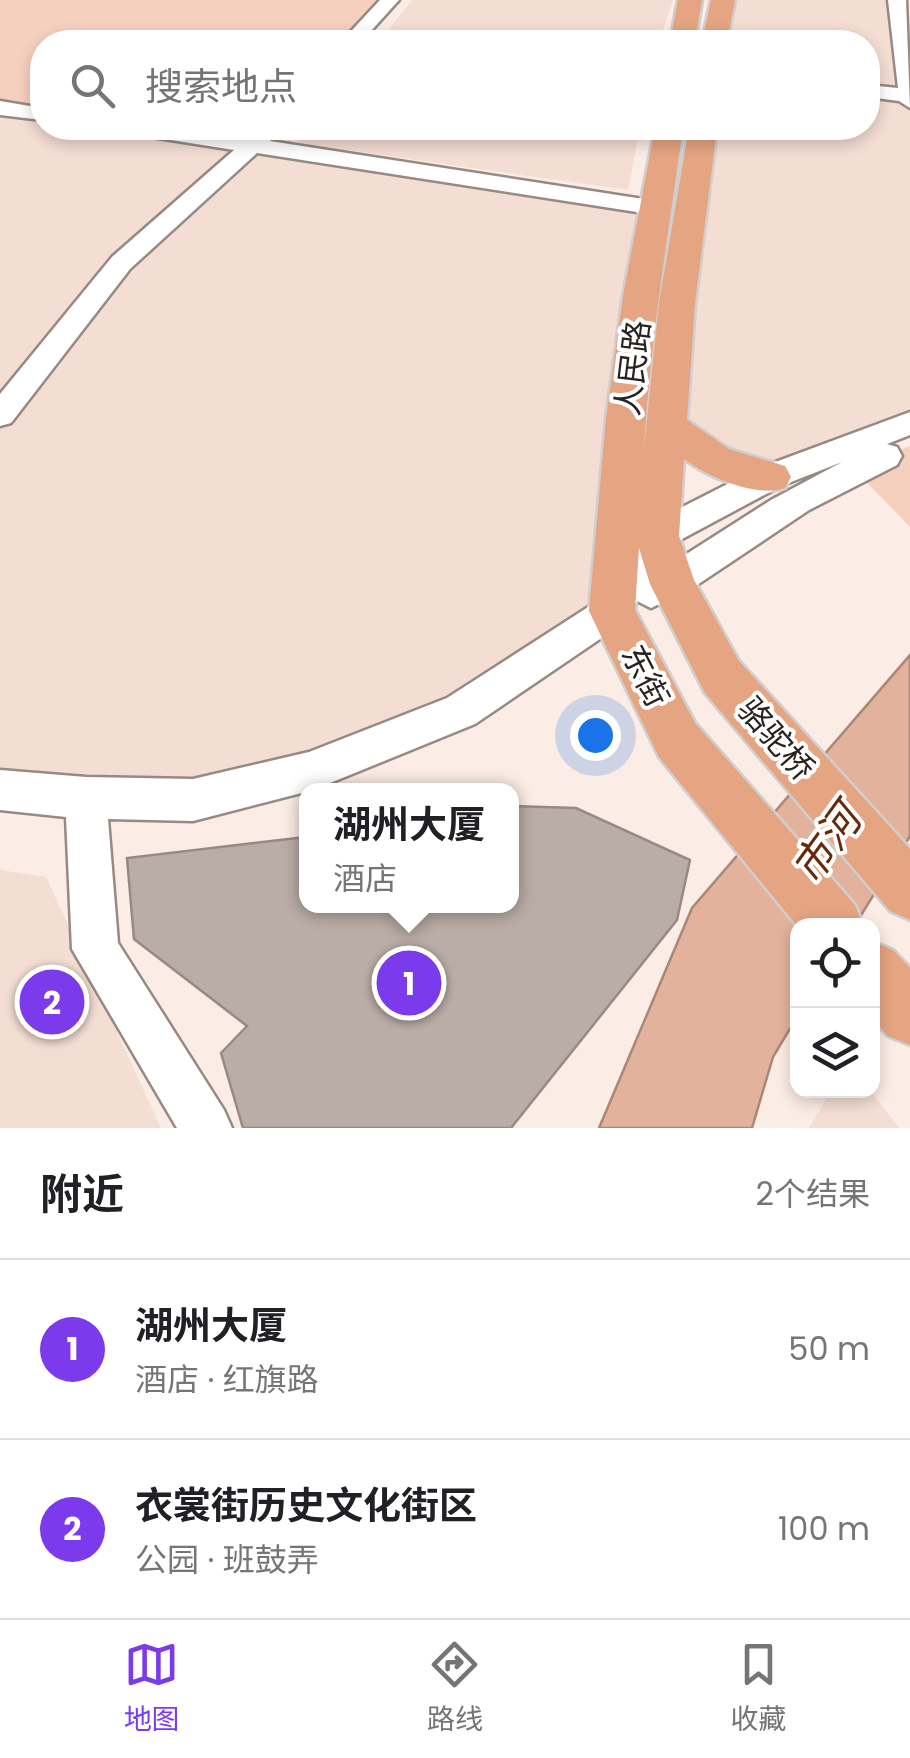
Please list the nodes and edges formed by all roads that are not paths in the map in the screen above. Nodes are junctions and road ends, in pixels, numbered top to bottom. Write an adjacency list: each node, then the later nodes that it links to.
1 (390, 0): 5 (street)
2 (690, 0): 6 (main road)
3 (723, 0): 7 (main road)
4 (897, 0): 9 (street)
5 (362, 30)
6 (685, 30)
7 (717, 30)
8 (880, 93): 9 (street)
9 (910, 99)
10 (0, 108): 11 (street)
11 (30, 112)
12 (260, 140): 17 (street)
13 (286, 140): 16 (street)
14 (668, 140): 16 (main road, 人民路)
15 (701, 140): 19 (main road, 人民路)
16 (656, 208): 24 (main road, 人民路)
17 (0, 415)
18 (910, 423): 21 (street)
19 (666, 426): 21 (main road); 22 (main road, 人民路)
20 (910, 446): 23 (street)
21 (770, 477): 22 (street)
22 (657, 536): 23 (main road, 人民路); 24 (street)
23 (672, 584): 24 (street); 25 (main road, 东街)
24 (612, 611): 27 (street); 29 (main road, 东街)
25 (722, 676): 28 (main road, 骆驼桥)
26 (0, 790): 27 (street)
27 (86, 798): 30 (street)
28 (910, 891)
29 (827, 918)
30 (206, 1128)

